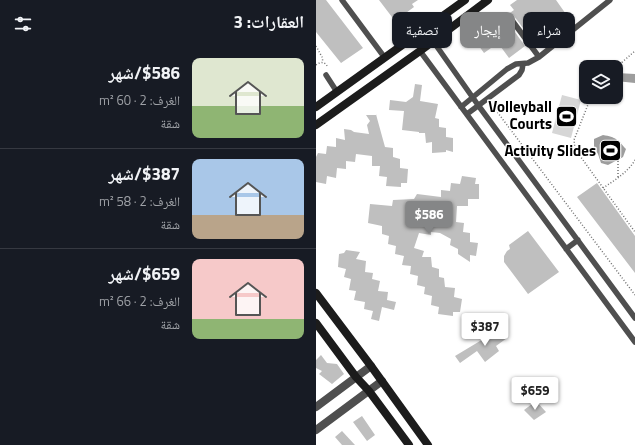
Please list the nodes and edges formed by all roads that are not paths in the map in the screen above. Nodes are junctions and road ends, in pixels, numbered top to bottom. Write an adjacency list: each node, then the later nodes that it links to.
1 (342, 0): 14 (lane)
2 (465, 0): 5 (street)
3 (488, 0): 7 (street)
4 (610, 0): 13 (lane)
5 (448, 12)
6 (515, 24): 13 (lane)
7 (452, 27)
8 (398, 48): 14 (street)
9 (418, 48): 12 (street)
10 (424, 48): 12 (street)
11 (438, 48): 18 (lane)
12 (420, 51): 21 (lane); 23 (street)
13 (539, 57): 15 (lane)
14 (385, 58): 17 (street)
15 (523, 64): 18 (lane); 19 (lane)
16 (326, 75): 17 (lane)
17 (337, 92): 20 (street)
18 (473, 97): 19 (lane); 21 (lane)
19 (478, 105): 22 (lane); 24 (lane)
20 (316, 107)
21 (461, 107): 22 (lane)
22 (467, 114): 25 (lane)
23 (316, 125)
24 (578, 240): 25 (lane); 27 (lane)
25 (566, 249): 29 (lane)
26 (316, 293): 30 (street)
27 (635, 318)
28 (316, 323): 31 (street)
29 (635, 342)
30 (371, 366): 31 (street); 32 (street)
31 (356, 377): 33 (street); 34 (street)
32 (382, 382): 33 (street); 37 (street)
33 (368, 391): 35 (street); 36 (street)
34 (316, 407)
35 (316, 430)
36 (409, 445)
37 (428, 445)

